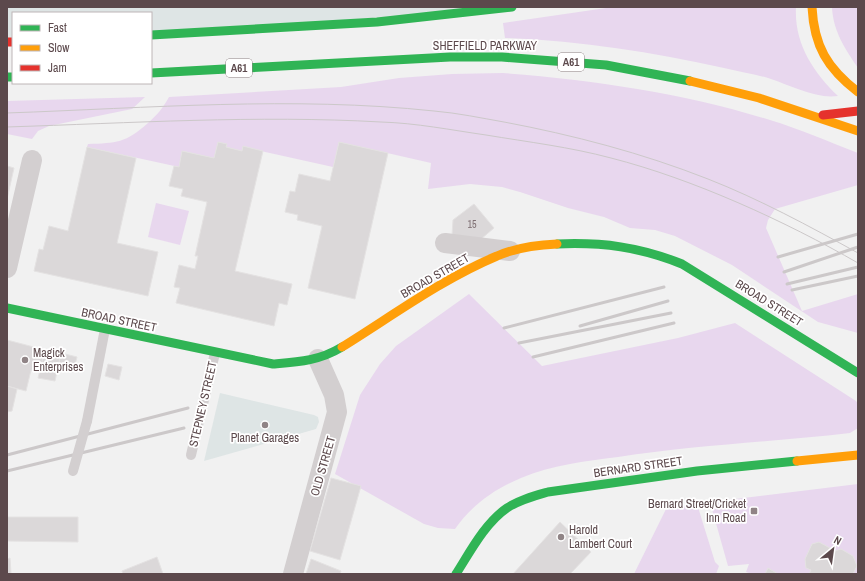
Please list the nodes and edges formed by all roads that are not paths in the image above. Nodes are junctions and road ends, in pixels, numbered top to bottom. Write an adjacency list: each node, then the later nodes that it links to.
1 (408, 7): 4 (street)
2 (512, 7): 4 (main road)
3 (812, 7): 7 (main road)
4 (432, 17): 5 (main road)
5 (152, 35)
6 (152, 73): 9 (main road, SHEFFIELD PARKWAY / A61)
7 (858, 92)
8 (858, 111): 9 (main road, A61)
9 (810, 113): 10 (main road, SHEFFIELD PARKWAY)
10 (858, 130)
11 (32, 160): 14 (street)
12 (445, 243): 13 (street)
13 (510, 251): 18 (main road, BROAD STREET); 19 (main road, BROAD STREET)
14 (7, 268)
15 (7, 308): 16 (main road, BROAD STREET)
16 (105, 329): 17 (main road, BROAD STREET); 22 (lane, bridge)
17 (215, 353): 18 (main road, BROAD STREET); 21 (lane, STEPNEY STREET)
18 (318, 359): 23 (street, OLD STREET)
19 (858, 372)
20 (858, 455): 24 (main road, BERNARD STREET)
21 (191, 456)
22 (73, 471)
23 (293, 574)
24 (456, 574)

